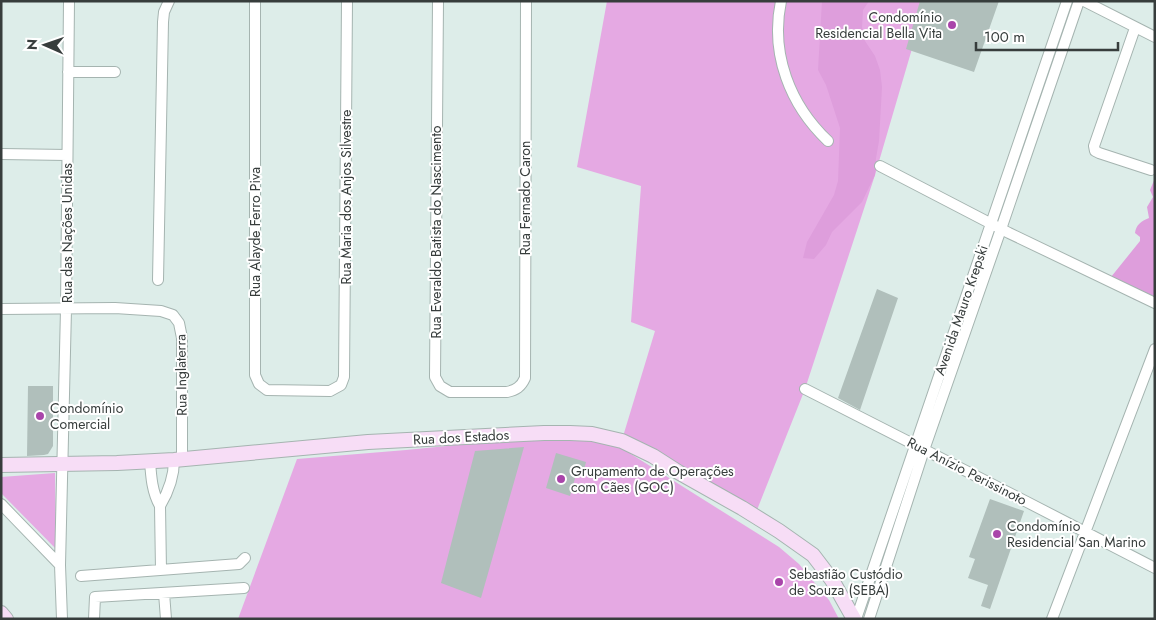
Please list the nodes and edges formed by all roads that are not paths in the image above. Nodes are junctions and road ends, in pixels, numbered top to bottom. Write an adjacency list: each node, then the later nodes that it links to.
1 (68, 1): 13 (street, Rua das Nações Unidas)
2 (169, 1): 22 (street)
3 (255, 1): 27 (street, Rua Alayde Ferro Piva)
4 (347, 1): 27 (street, Rua Maria dos Anjos Silvestre)
5 (438, 1): 29 (street, Rua Everaldo Batista do Nascimento)
6 (526, 1): 29 (street, Rua Fernado Caron)
7 (780, 1): 15 (street)
8 (1067, 1): 20 (street, Avenida Mauro Krepski)
9 (1079, 1): 21 (street, Avenida Mauro Krepski)
10 (1084, 1): 11 (street)
11 (1135, 28): 12 (street); 19 (street)
12 (1155, 37)
13 (68, 72): 14 (street); 17 (street, Rua das Nações Unidas)
14 (115, 72)
15 (828, 141)
16 (1, 154): 17 (street)
17 (67, 155): 25 (street, Rua das Nações Unidas)
18 (880, 166): 20 (street)
19 (1151, 170)
20 (990, 224): 21 (street); 30 (street, Avenida Mauro Krepski)
21 (1001, 229): 23 (street); 30 (street, Avenida Mauro Krepski)
22 (158, 280)
23 (1155, 303)
24 (1, 309): 25 (street, Rua Inglaterra)
25 (66, 309): 31 (street, Rua Inglaterra); 33 (street, Rua das Nações Unidas)
26 (1155, 349): 37 (street)
27 (335, 389)
28 (805, 389): 30 (street, Rua Anízio Perissinoto)
29 (514, 390)
30 (919, 447): 37 (street, Rua Anízio Perissinoto); 50 (street, Avenida Mauro Krepski); 51 (street, Avenida Mauro Krepski)
31 (178, 459): 32 (street, Rua dos Estados); 36 (street); 50 (street, Rua dos Estados)
32 (150, 461): 33 (street, Rua dos Estados); 36 (street)
33 (62, 464): 34 (street, Rua dos Estados); 39 (street, Rua das Nações Unidas)
34 (1, 465)
35 (1, 504): 39 (street)
36 (160, 506): 41 (street)
37 (1085, 532): 40 (street, Rua Anízio Perissinoto); 52 (street)
38 (246, 558): 41 (street)
39 (60, 565): 47 (street, Rua das Nações Unidas)
40 (1155, 568)
41 (162, 570): 42 (street)
42 (81, 576)
43 (244, 588): 44 (street)
44 (164, 593): 48 (street); 49 (street)
45 (1, 614): 46 (street)
46 (6, 619)
47 (62, 619)
48 (94, 619)
49 (166, 619)
50 (855, 619)
51 (869, 619)
52 (1052, 619)

